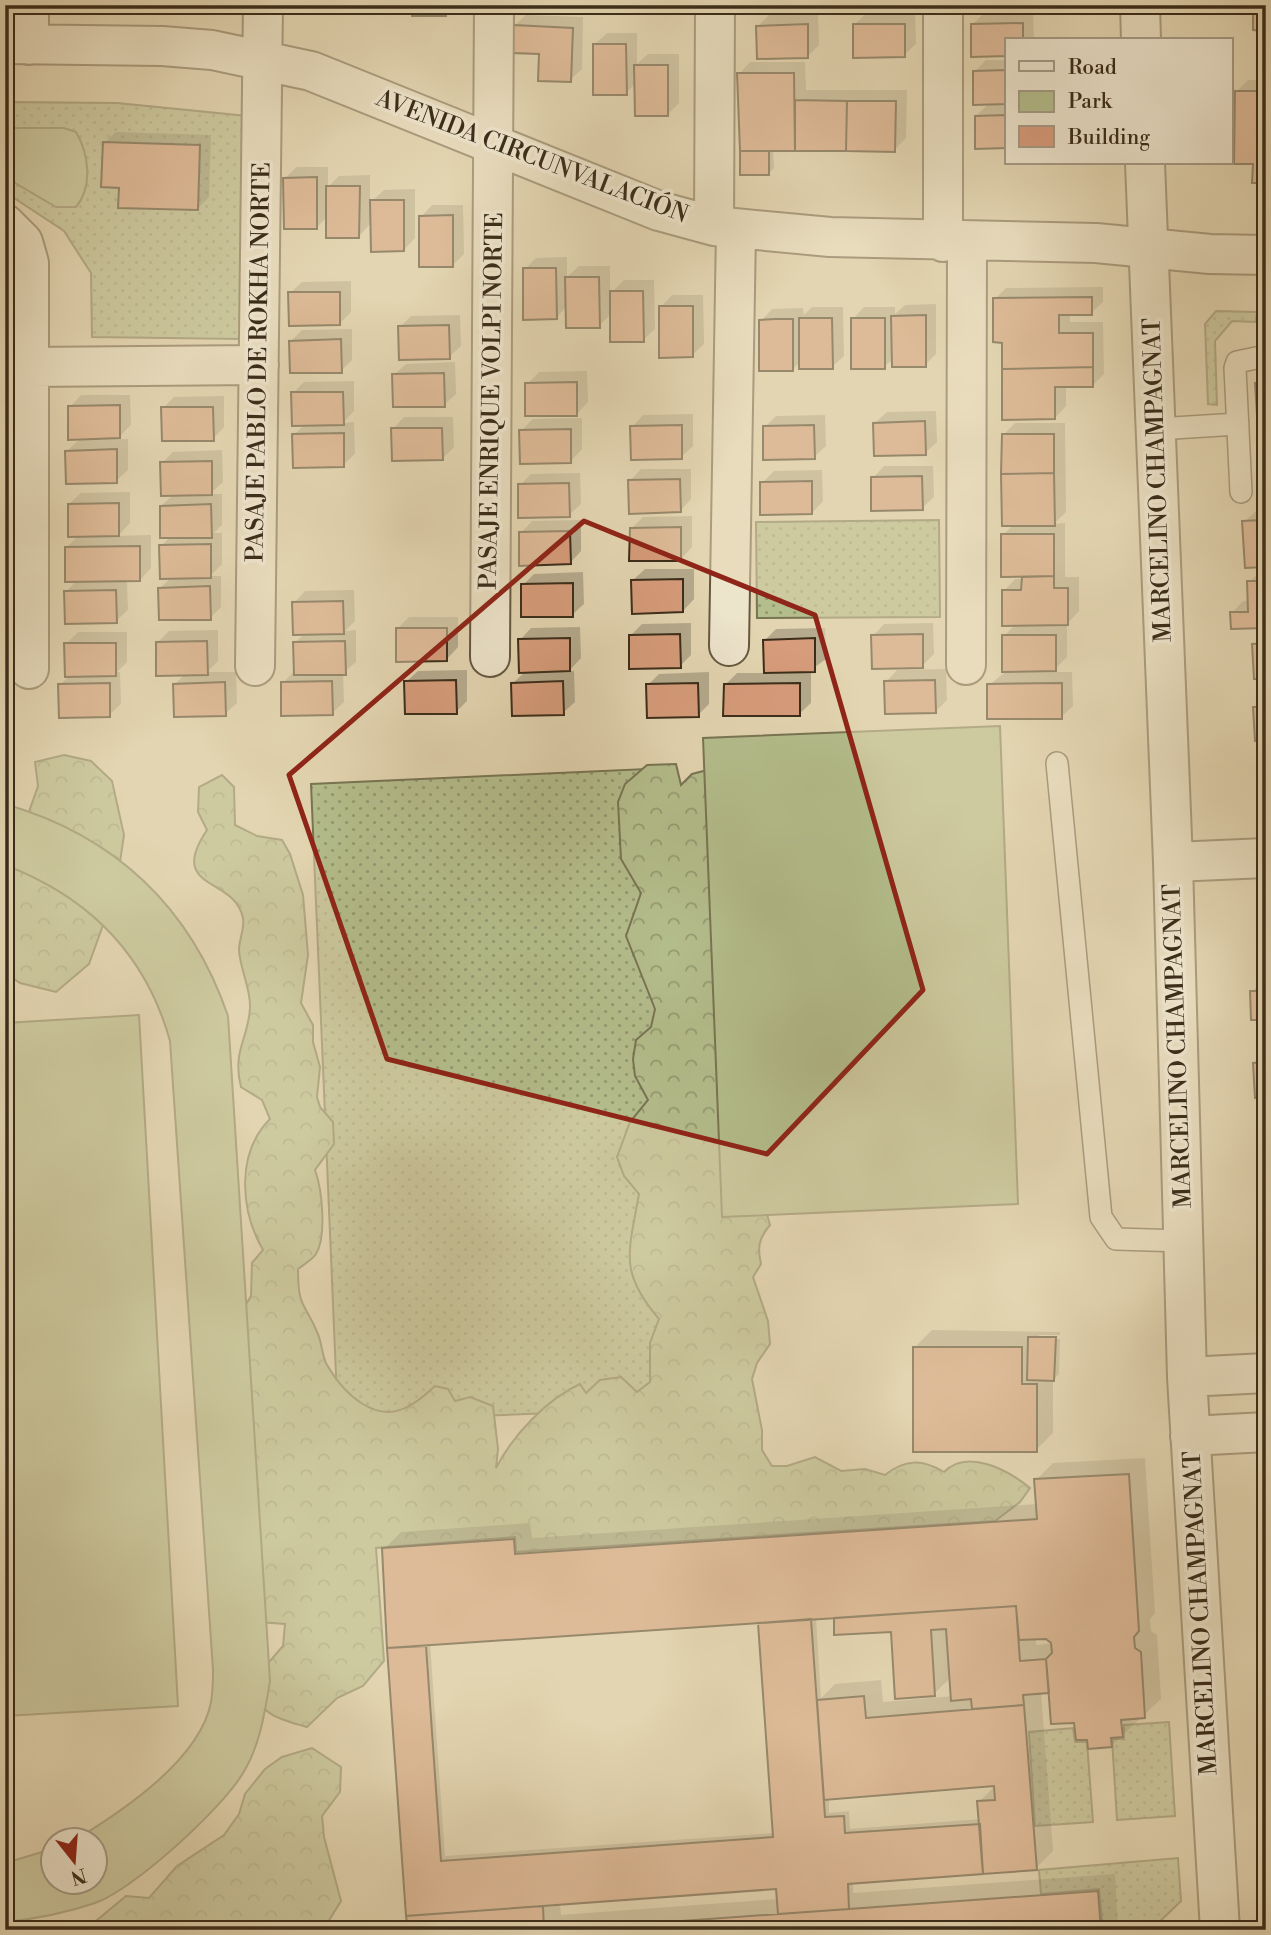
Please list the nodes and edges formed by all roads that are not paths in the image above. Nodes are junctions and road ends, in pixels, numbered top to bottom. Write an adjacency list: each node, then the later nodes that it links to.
1 (29, 5): 8 (street)
2 (263, 5): 9 (street, PASAJE PABLO DE ROKHA NORTE)
3 (495, 5): 10 (street, PASAJE ENRIQUE VOLPI NORTE)
4 (715, 5): 13 (street)
5 (943, 5): 14 (street)
6 (1140, 5): 7 (street)
7 (1141, 38)
8 (17, 45): 9 (street, AVENIDA CIRCUNVALACIÓN)
9 (262, 58): 10 (street, AVENIDA CIRCUNVALACIÓN); 18 (street, PASAJE PABLO DE ROKHA NORTE)
10 (494, 146): 13 (street, AVENIDA CIRCUNVALACIÓN); 24 (street, PASAJE ENRIQUE VOLPI NORTE)
11 (1145, 164): 15 (street, MARCELINO CHAMPAGNAT)
12 (5, 224): 19 (street)
13 (725, 228): 14 (street, AVENIDA CIRCUNVALACIÓN); 23 (street)
14 (955, 242): 15 (street, AVENIDA CIRCUNVALACIÓN); 25 (street)
15 (1149, 249): 16 (street, AVENIDA CIRCUNVALACIÓN); 21 (street, MARCELINO CHAMPAGNAT)
16 (1266, 255)
17 (1266, 356): 20 (lane)
18 (259, 365): 19 (street); 26 (street, PASAJE PABLO DE ROKHA NORTE)
19 (30, 367): 27 (street)
20 (1238, 424): 21 (lane); 22 (lane)
21 (1157, 429): 30 (street, MARCELINO CHAMPAGNAT)
22 (1241, 492)
23 (729, 646)
24 (490, 657)
25 (967, 665)
26 (255, 666)
27 (29, 669)
28 (1057, 763): 31 (lane)
29 (1266, 858): 30 (street)
30 (1173, 862): 31 (street, MARCELINO CHAMPAGNAT)
31 (1183, 1241): 33 (street, MARCELINO CHAMPAGNAT)
32 (1266, 1373): 33 (street)
33 (1187, 1377): 35 (street, MARCELINO CHAMPAGNAT)
34 (1266, 1432): 35 (street)
35 (1190, 1436): 36 (street, MARCELINO CHAMPAGNAT)
36 (1220, 1930)

